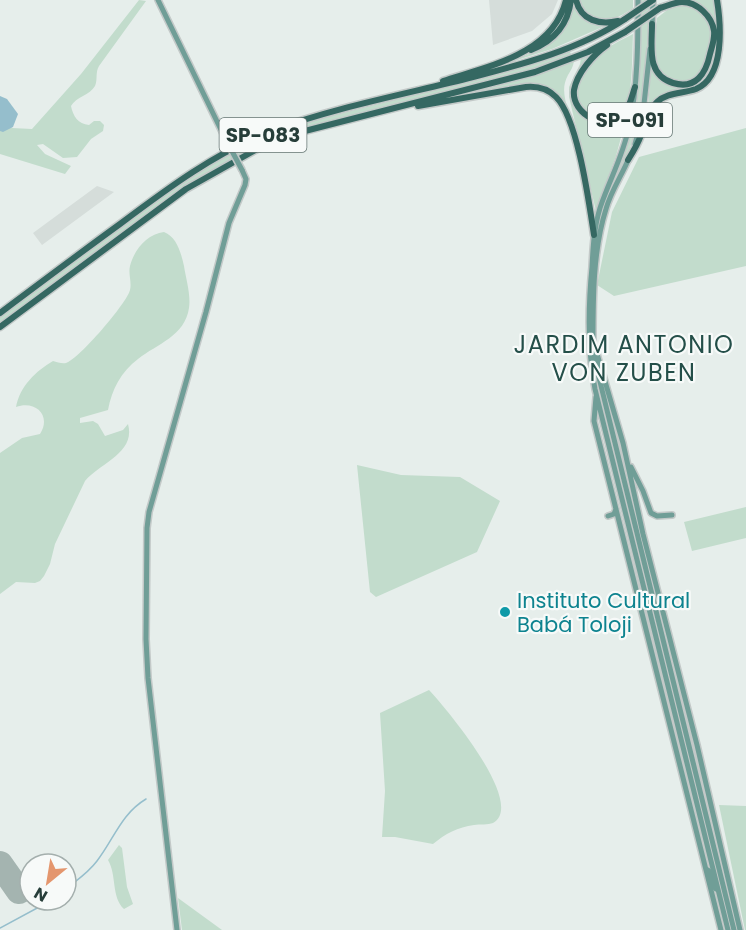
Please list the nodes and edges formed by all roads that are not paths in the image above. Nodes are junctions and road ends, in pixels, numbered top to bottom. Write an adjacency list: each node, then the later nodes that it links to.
1 (158, 0): 29 (main road, bridge)
2 (566, 0): 12 (highway)
3 (571, 0): 12 (highway)
4 (576, 0): 9 (highway)
5 (638, 0): 13 (main road, SP-091)
6 (671, 0): 8 (highway, SP-083)
7 (717, 0): 16 (highway)
8 (655, 3): 9 (highway, SP-083, bridge); 10 (main road, SP-091); 10 (highway); 11 (highway, SP-083, bridge)
9 (625, 19): 14 (highway, SP-083)
10 (652, 24): 16 (main road, SP-091)
11 (623, 33): 13 (highway); 15 (highway, SP-083)
12 (503, 61): 14 (highway)
13 (635, 87): 17 (main road, SP-091)
14 (369, 103): 18 (highway, SP-083)
15 (373, 113): 17 (highway); 19 (highway, SP-083)
16 (628, 160): 20 (main road)
17 (594, 236): 21 (main road)
18 (0, 313)
19 (0, 327)
20 (593, 339): 22 (main road); 23 (main road)
21 (596, 389): 24 (main road); 28 (main road)
22 (623, 443): 23 (main road); 25 (main road); 33 (main road)
23 (631, 507): 32 (main road)
24 (616, 509): 26 (main road); 27 (main road)
25 (672, 515)
26 (608, 516)
27 (701, 855): 28 (main road); 30 (main road)
28 (724, 911): 31 (main road)
29 (177, 930)
30 (721, 930)
31 (728, 930)
32 (734, 930)
33 (740, 930)

